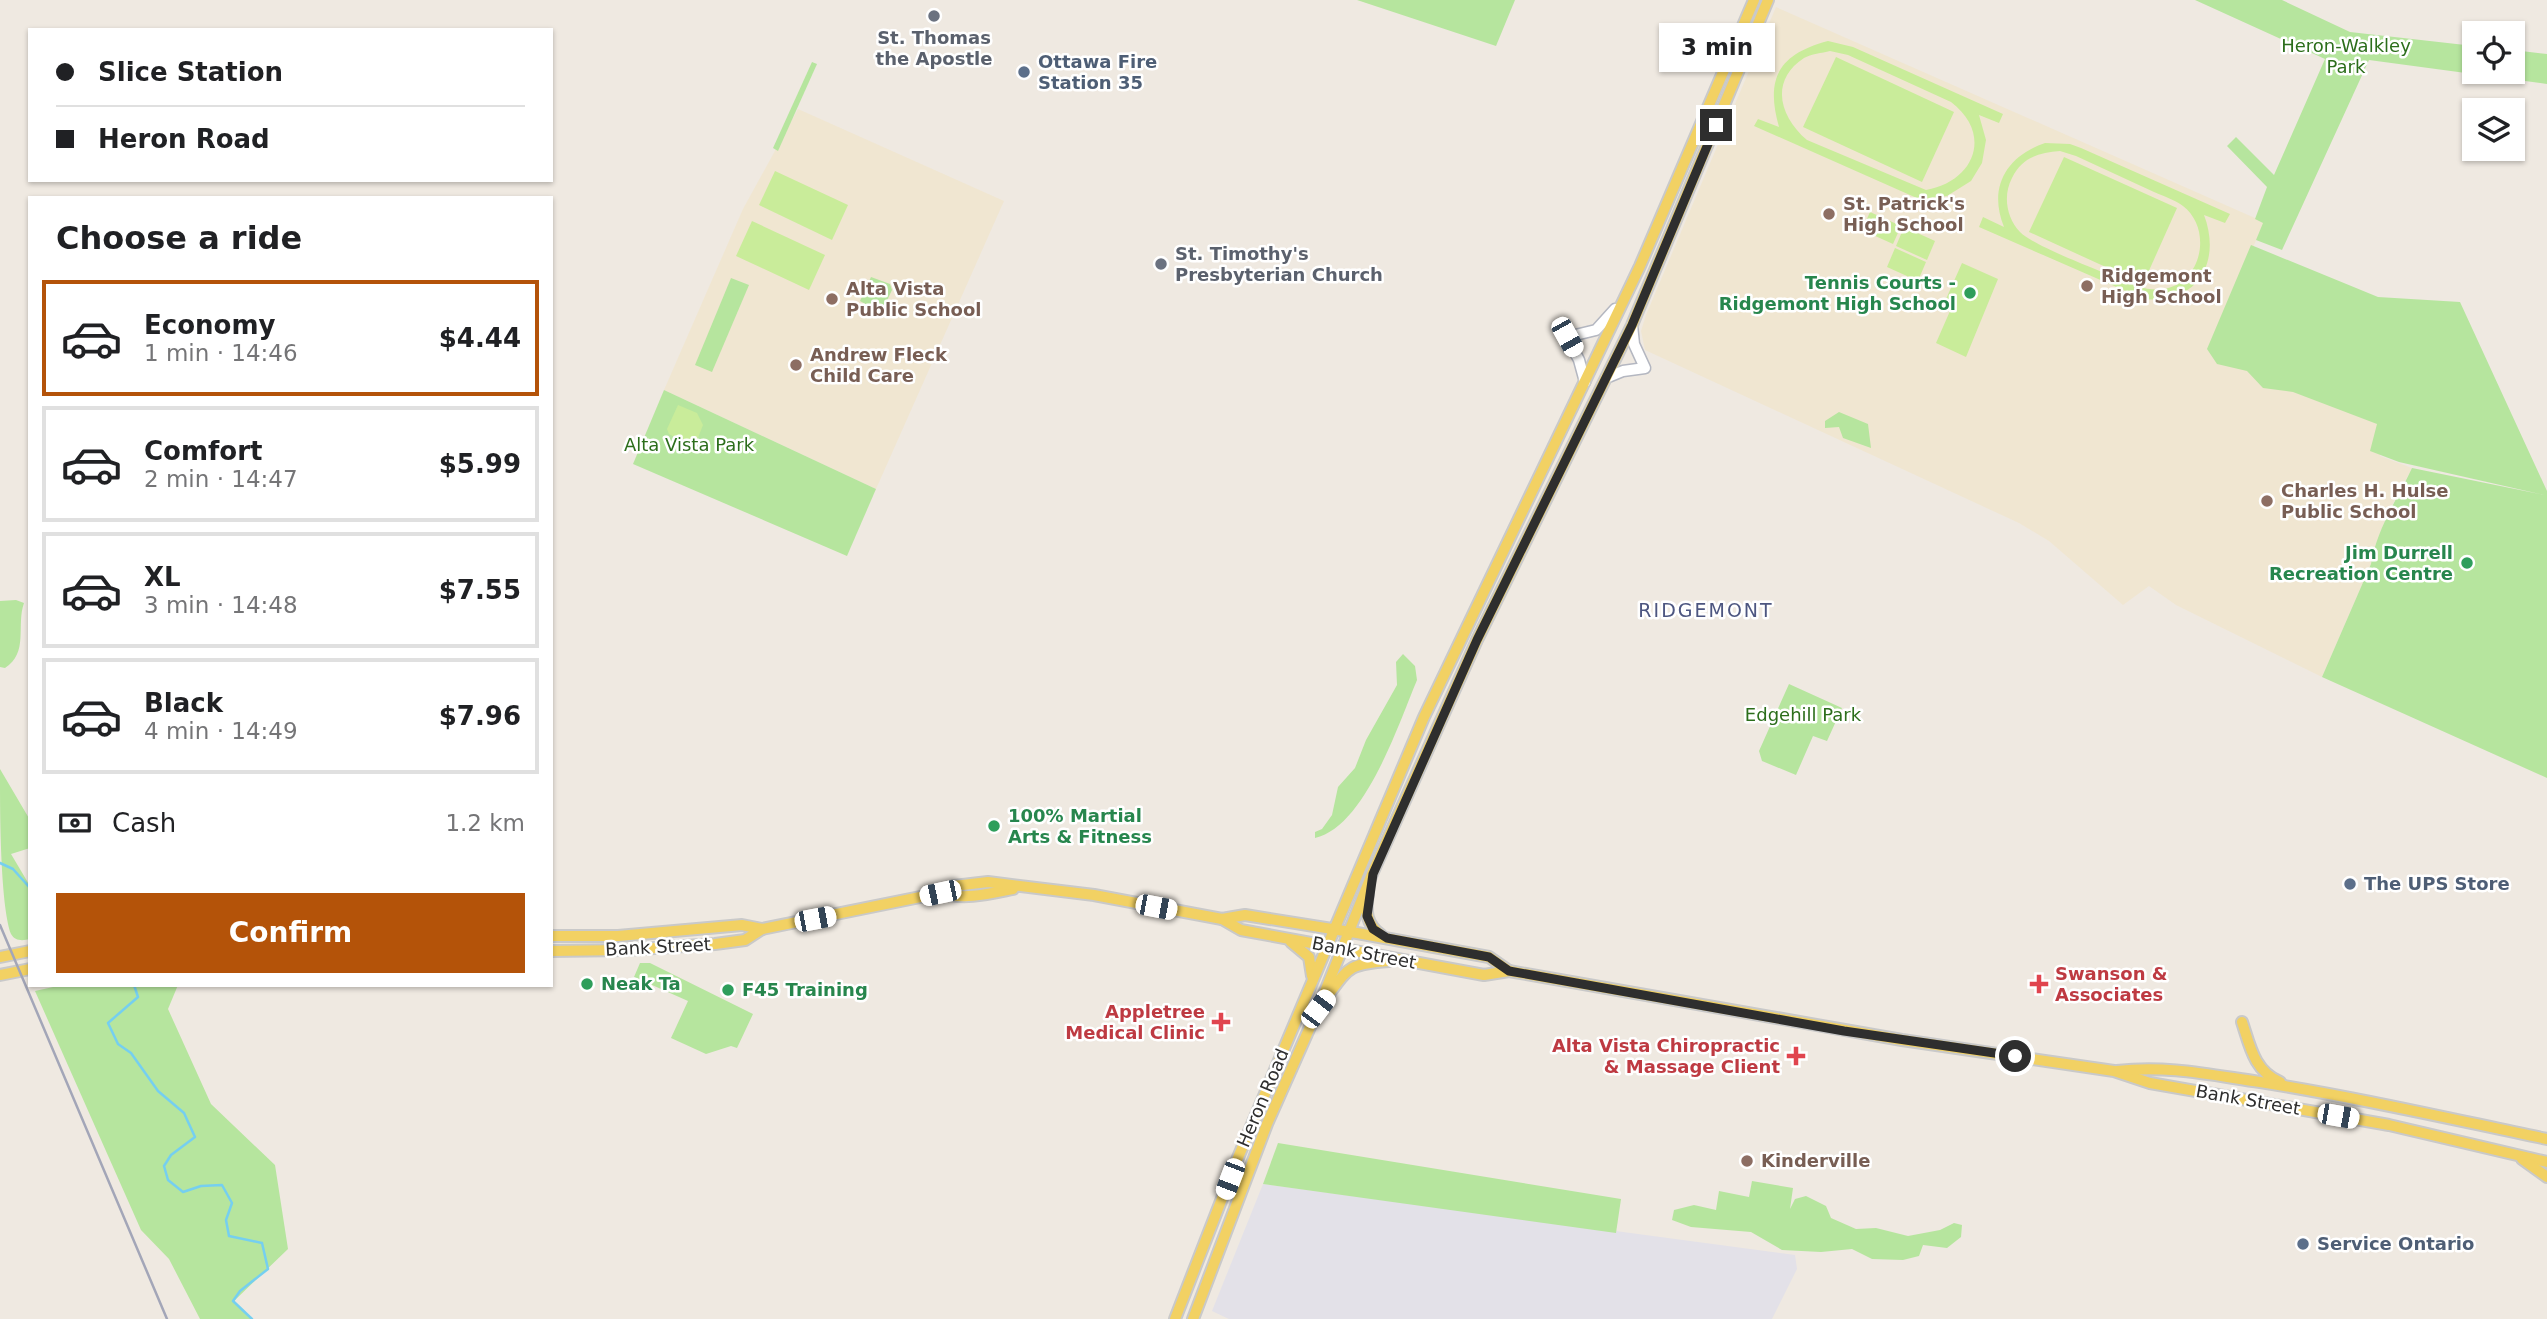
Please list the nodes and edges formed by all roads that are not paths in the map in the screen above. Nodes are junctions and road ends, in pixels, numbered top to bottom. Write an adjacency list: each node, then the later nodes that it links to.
1 (1754, 0): 3 (main road, Heron Road)
2 (1768, 0): 4 (main road, Heron Road)
3 (1640, 266): 6 (main road, Heron Road); 6 (main road)
4 (1632, 325): 5 (main road, Heron Road); 5 (main road)
5 (1606, 378): 7 (main road, Heron Road)
6 (1585, 382): 10 (main road, Heron Road)
7 (1373, 874): 11 (main road, Heron Road); 14 (main road)
8 (1222, 919): 9 (main road, Bank Street); 10 (main road, Bank Street); 13 (main road, Bank Street)
9 (762, 929): 12 (main road, Bank Street); 18 (main road, Bank Street)
10 (1333, 929): 11 (main road, Bank Street); 15 (main road, Heron Road)
11 (1348, 931): 14 (main road, Bank Street); 16 (main road, Heron Road)
12 (553, 936)
13 (1282, 937): 15 (main road, Bank Street); 24 (main road)
14 (1387, 938): 22 (main road, Bank Street)
15 (1327, 945): 16 (main road, Bank Street); 24 (main road, Heron Road)
16 (1341, 949): 20 (main road, Bank Street); 25 (main road, Heron Road)
17 (28, 951): 19 (main road)
18 (553, 951)
19 (0, 957)
20 (1403, 960): 22 (main road, Bank Street); 25 (main road)
21 (28, 969): 23 (main road)
22 (1509, 971): 27 (main road, Bank Street)
23 (0, 975)
24 (1311, 984): 35 (main road, Heron Road)
25 (1318, 1009): 36 (main road, Heron Road)
26 (2242, 1022): 28 (main road)
27 (2114, 1071): 28 (main road, Bank Street); 32 (main road, Bank Street)
28 (2302, 1089): 30 (main road, Bank Street)
29 (2547, 1129): 30 (main road)
30 (2527, 1135): 31 (main road, Bank Street)
31 (2547, 1139)
32 (2517, 1156): 33 (main road, Bank Street); 34 (main road)
33 (2547, 1162)
34 (2547, 1177)
35 (1175, 1319)
36 (1193, 1319)

